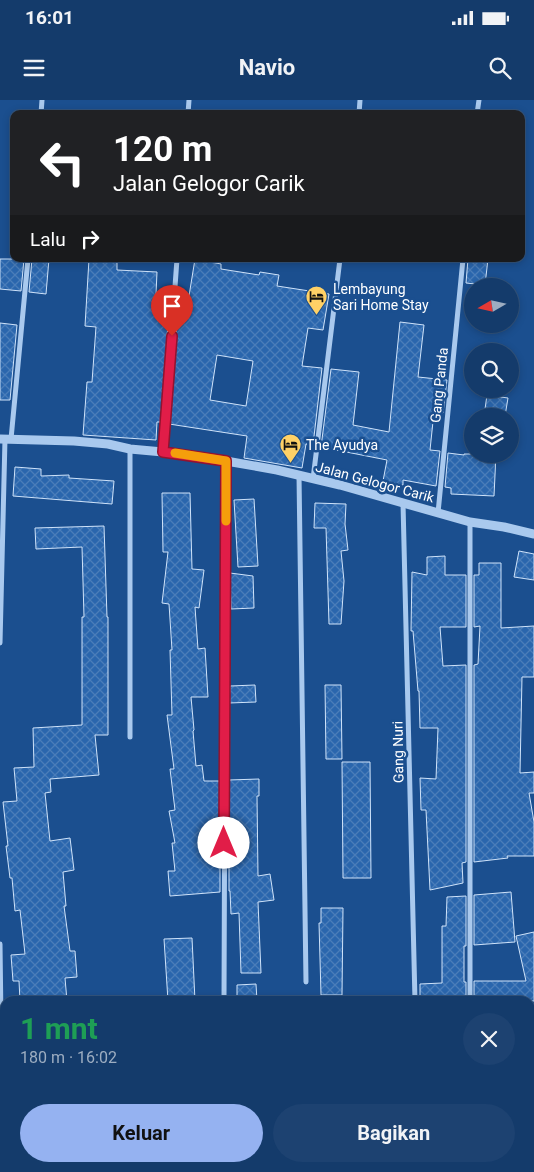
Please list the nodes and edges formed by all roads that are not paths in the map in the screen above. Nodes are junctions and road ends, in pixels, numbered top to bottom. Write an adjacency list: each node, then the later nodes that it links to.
1 (28, 262): 5 (street)
2 (177, 262): 7 (street)
3 (340, 262): 10 (street)
4 (463, 262): 12 (street, Gang Panda)
5 (5, 439): 6 (street, Jalan Gelogor Carik); 15 (street)
6 (130, 449): 7 (street, Jalan Gelogor Carik); 16 (street)
7 (163, 452): 8 (street, Jalan Gelogor Carik)
8 (226, 461): 9 (street, Jalan Gelogor Carik); 20 (street)
9 (299, 475): 10 (street, Jalan Gelogor Carik); 18 (street)
10 (312, 479): 11 (street, Jalan Gelogor Carik)
11 (403, 502): 12 (street, Jalan Gelogor Carik); 21 (street, Gang Nuri)
12 (438, 513): 13 (street, Jalan Gelogor Carik)
13 (470, 522): 14 (street, Jalan Gelogor Carik); 22 (street)
14 (534, 534)
15 (0, 643)
16 (130, 737)
17 (0, 944): 19 (street)
18 (306, 982)
19 (1, 996)
20 (224, 996)
21 (415, 996)
22 (470, 996)

